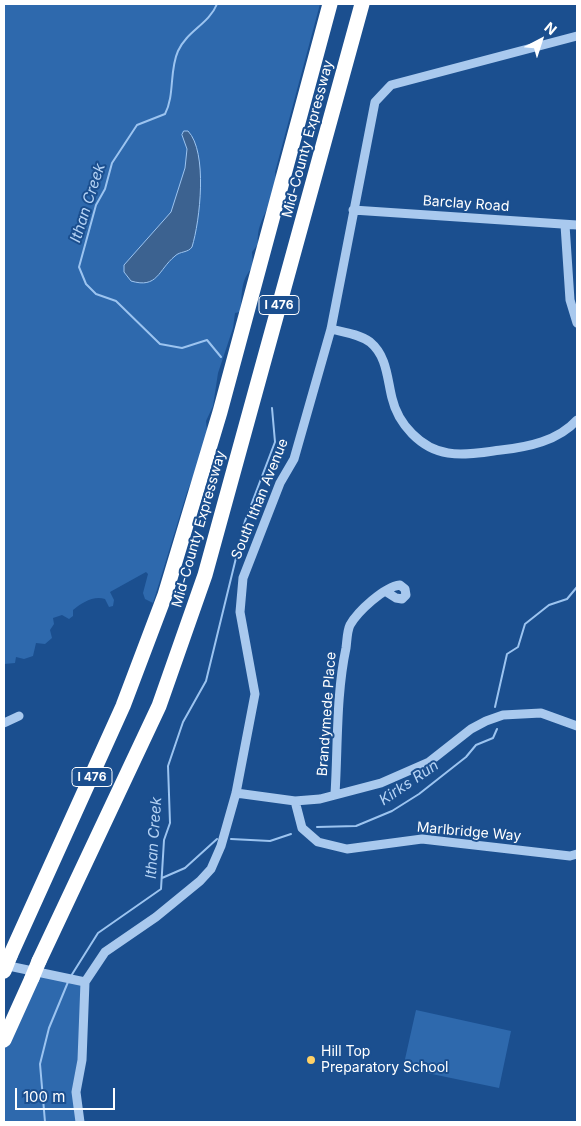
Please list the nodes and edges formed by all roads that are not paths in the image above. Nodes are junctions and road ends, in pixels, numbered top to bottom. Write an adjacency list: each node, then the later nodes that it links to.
1 (330, 4): 18 (highway, Mid-County Expressway / I 476)
2 (362, 4): 21 (highway, Mid-County Expressway / I 476, bridge)
3 (577, 36): 4 (street, South Ithan Avenue)
4 (353, 210): 5 (street, Barclay Road); 8 (street, South Ithan Avenue)
5 (565, 225): 6 (street, Barclay Road); 7 (street)
6 (577, 225)
7 (577, 323)
8 (330, 329): 9 (street); 14 (street, South Ithan Avenue)
9 (577, 420)
10 (385, 591): 15 (street, Brandymede Place)
11 (19, 716): 12 (street)
12 (4, 723)
13 (577, 726): 15 (street)
14 (236, 793): 16 (street); 20 (street, South Ithan Avenue)
15 (335, 794): 16 (street)
16 (295, 801): 17 (street, Marlbridge Way)
17 (577, 854)
18 (7, 961): 19 (highway, Mid-County Expressway / I 476, bridge); 20 (street)
19 (4, 972)
20 (84, 982): 22 (street)
21 (4, 1040)
22 (80, 1122)

